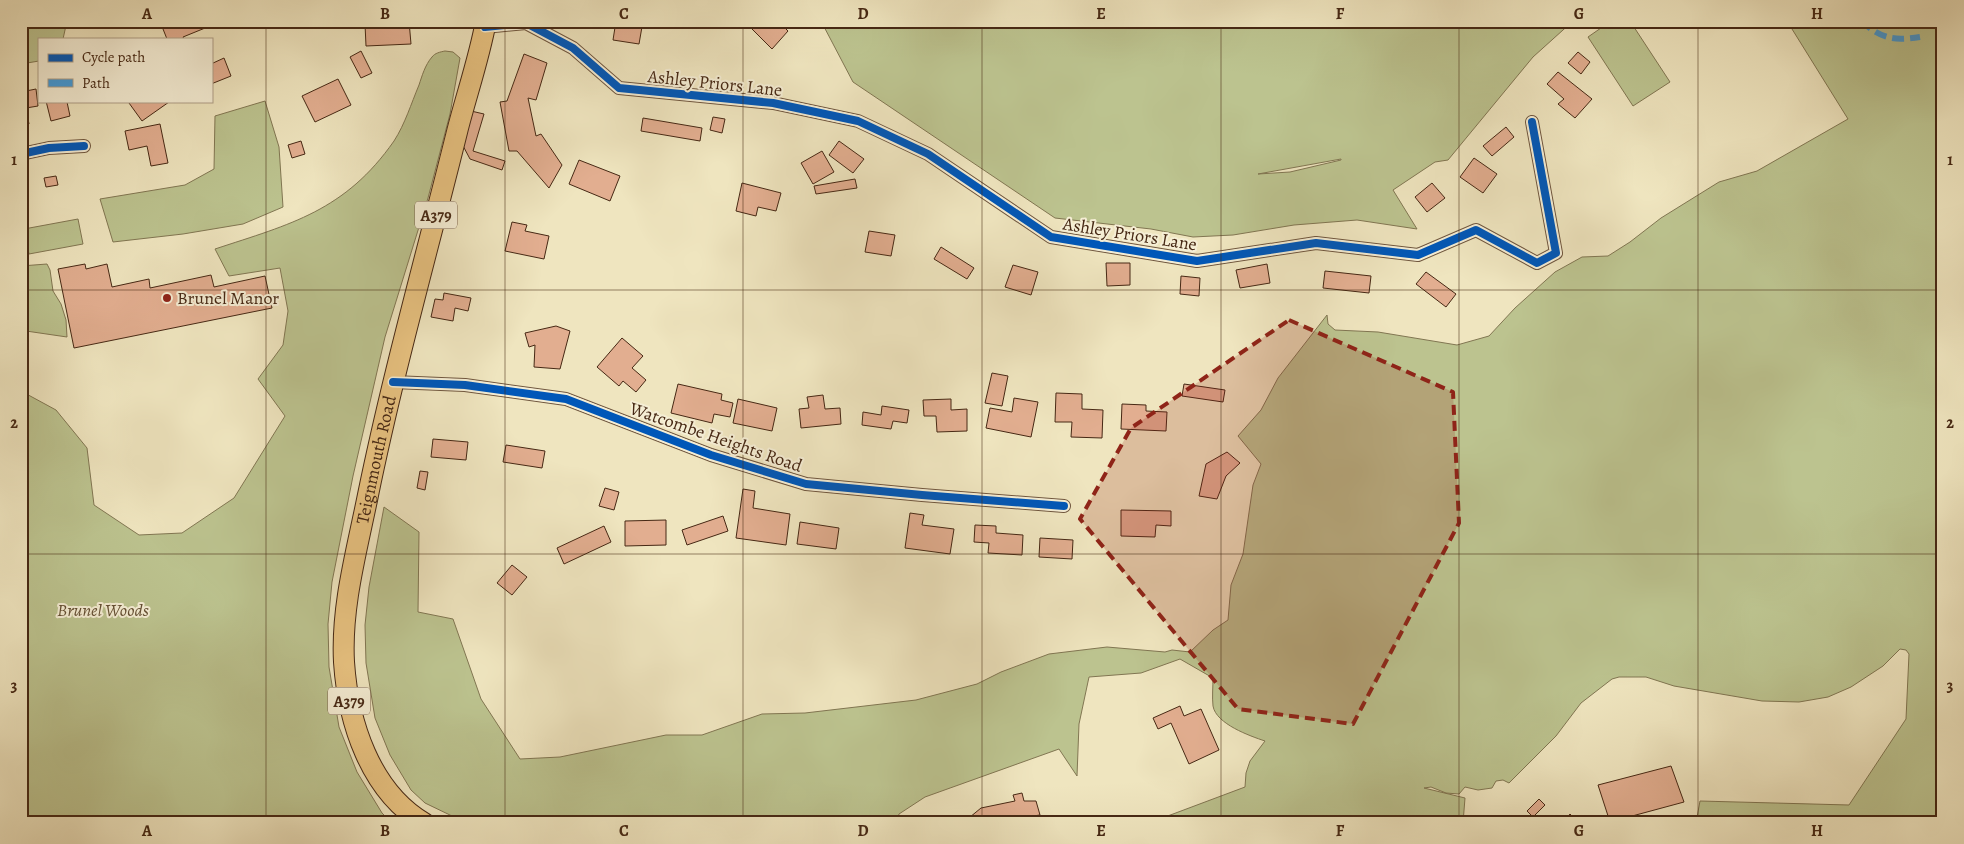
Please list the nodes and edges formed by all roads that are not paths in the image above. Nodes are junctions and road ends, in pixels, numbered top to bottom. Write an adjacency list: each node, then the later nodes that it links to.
1 (485, 24): 2 (street, Ashley Priors Lane); 5 (main road, Teignmouth Road / A379)
2 (1532, 122)
3 (84, 146): 4 (street)
4 (21, 154)
5 (393, 382): 6 (street, Watcombe Heights Road); 7 (main road, Teignmouth Road / A379)
6 (1064, 506)
7 (424, 823)

